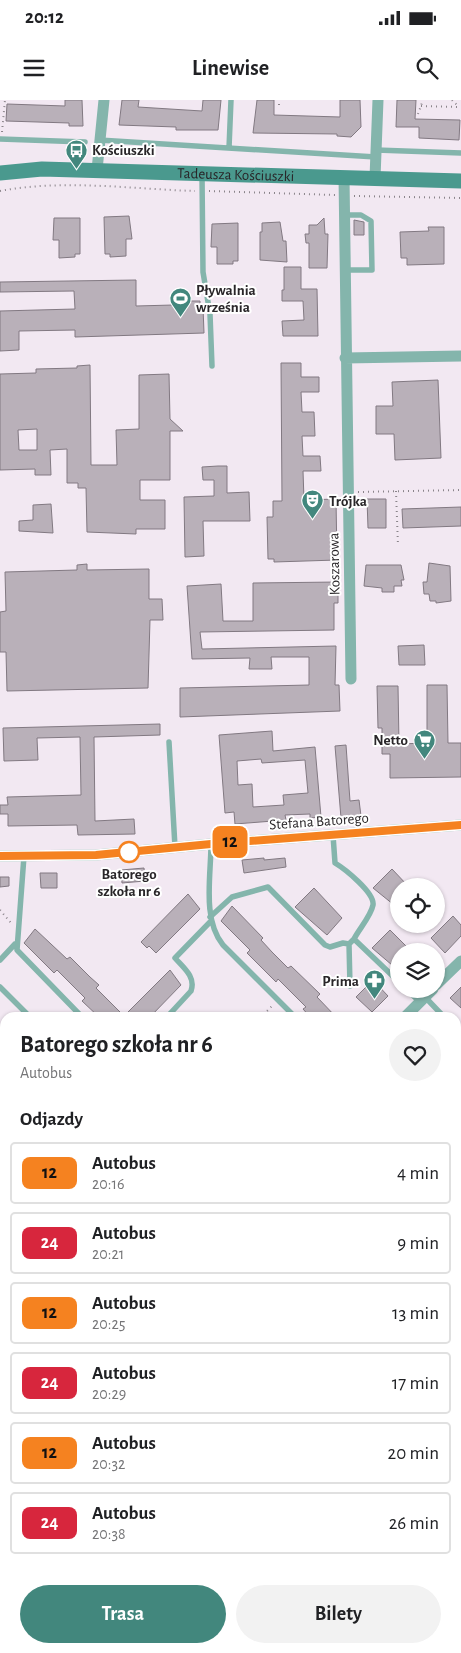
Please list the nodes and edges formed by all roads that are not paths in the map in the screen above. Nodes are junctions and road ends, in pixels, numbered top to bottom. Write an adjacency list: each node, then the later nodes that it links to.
1 (104, 100): 5 (street)
2 (231, 100): 7 (lane)
3 (378, 100): 8 (street)
4 (1, 140): 6 (lane)
5 (99, 140): 7 (lane); 10 (street)
6 (85, 142)
7 (229, 148): 8 (lane)
8 (376, 153): 9 (lane); 14 (street)
9 (461, 153)
10 (97, 170): 11 (street, Tadeusza Kościuszki); 12 (street, Tadeusza Kościuszki)
11 (0, 173)
12 (202, 173): 13 (street, Tadeusza Kościuszki); 20 (lane)
13 (344, 177): 14 (street, Tadeusza Kościuszki); 16 (street, Koszarowa)
14 (375, 178): 15 (street, Tadeusza Kościuszki)
15 (461, 180)
16 (344, 215): 17 (street, Koszarowa); 17 (lane)
17 (345, 270): 19 (street, Koszarowa)
18 (461, 356): 19 (street)
19 (346, 358): 21 (street, Koszarowa)
20 (212, 366)
21 (351, 679)
22 (169, 742): 26 (lane)
23 (461, 825): 24 (street, Stefana Batorego)
24 (333, 835): 25 (street, Stefana Batorego); 30 (lane)
25 (211, 844): 26 (street, Stefana Batorego); 29 (lane)
26 (175, 847): 28 (street, Stefana Batorego)
27 (0, 856): 28 (street, Stefana Batorego)
28 (24, 856): 31 (lane)
29 (211, 919): 30 (lane); 42 (lane); 43 (lane)
30 (352, 941): 34 (lane); 36 (lane)
31 (15, 944): 32 (lane); 41 (lane)
32 (0, 960)
33 (461, 961): 35 (street)
34 (390, 974)
35 (445, 976)
36 (350, 986)
37 (0, 987): 40 (lane)
38 (424, 998): 44 (street)
39 (428, 998): 45 (lane)
40 (25, 1012)
41 (77, 1012)
42 (172, 1012)
43 (290, 1012)
44 (410, 1012)
45 (440, 1012)

